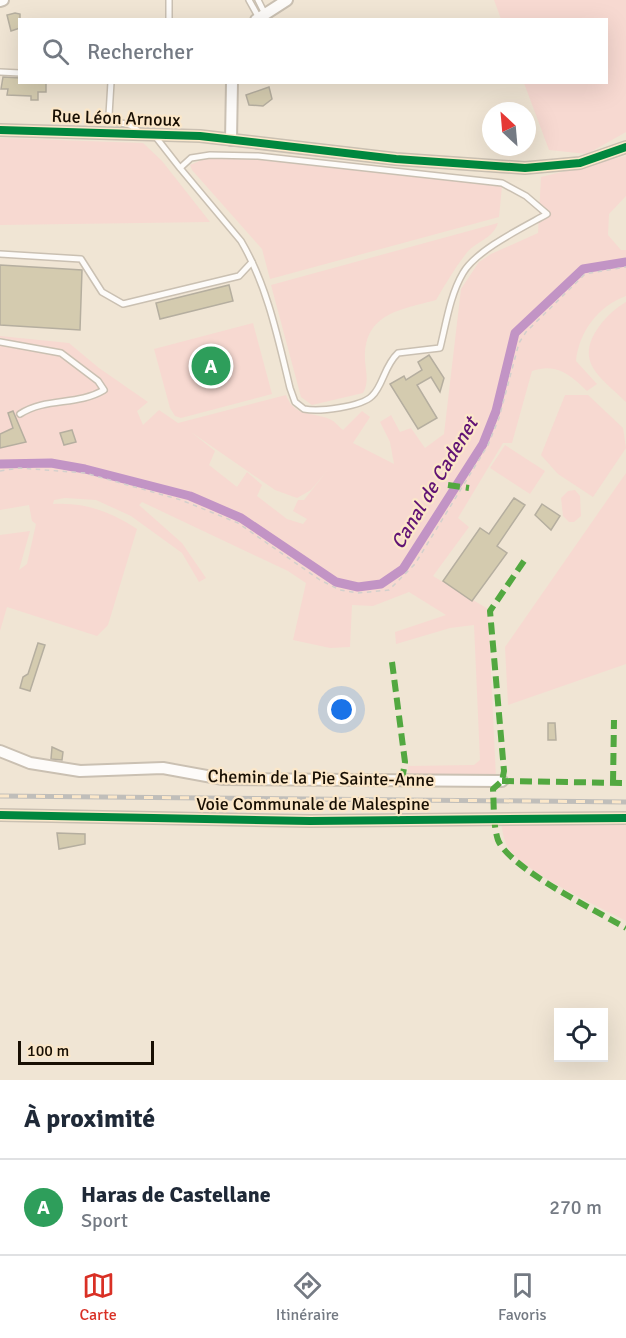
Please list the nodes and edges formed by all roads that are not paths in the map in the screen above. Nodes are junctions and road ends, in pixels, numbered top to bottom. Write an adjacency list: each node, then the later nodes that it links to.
1 (169, 0): 6 (lane)
2 (249, 0): 5 (lane)
3 (258, 0): 5 (lane)
4 (287, 0): 5 (street)
5 (260, 17)
6 (169, 18)
7 (0, 72): 8 (lane)
8 (18, 73)
9 (111, 84): 12 (lane)
10 (232, 84): 14 (street)
11 (0, 130): 12 (street, Rue Léon Arnoux)
12 (142, 134): 13 (street, Rue Léon Arnoux)
13 (154, 135): 14 (street, Rue Léon Arnoux); 16 (lane)
14 (231, 140): 15 (street, Rue Léon Arnoux)
15 (626, 147)
16 (180, 168): 18 (lane); 18 (lane)
17 (0, 254): 18 (lane)
18 (252, 262)
19 (0, 342): 20 (lane)
20 (20, 414)
21 (0, 751): 22 (street, Chemin de la Pie Sainte-Anne)
22 (502, 781)
23 (0, 815): 24 (street, Voie Communale de Malespine)
24 (626, 818)

